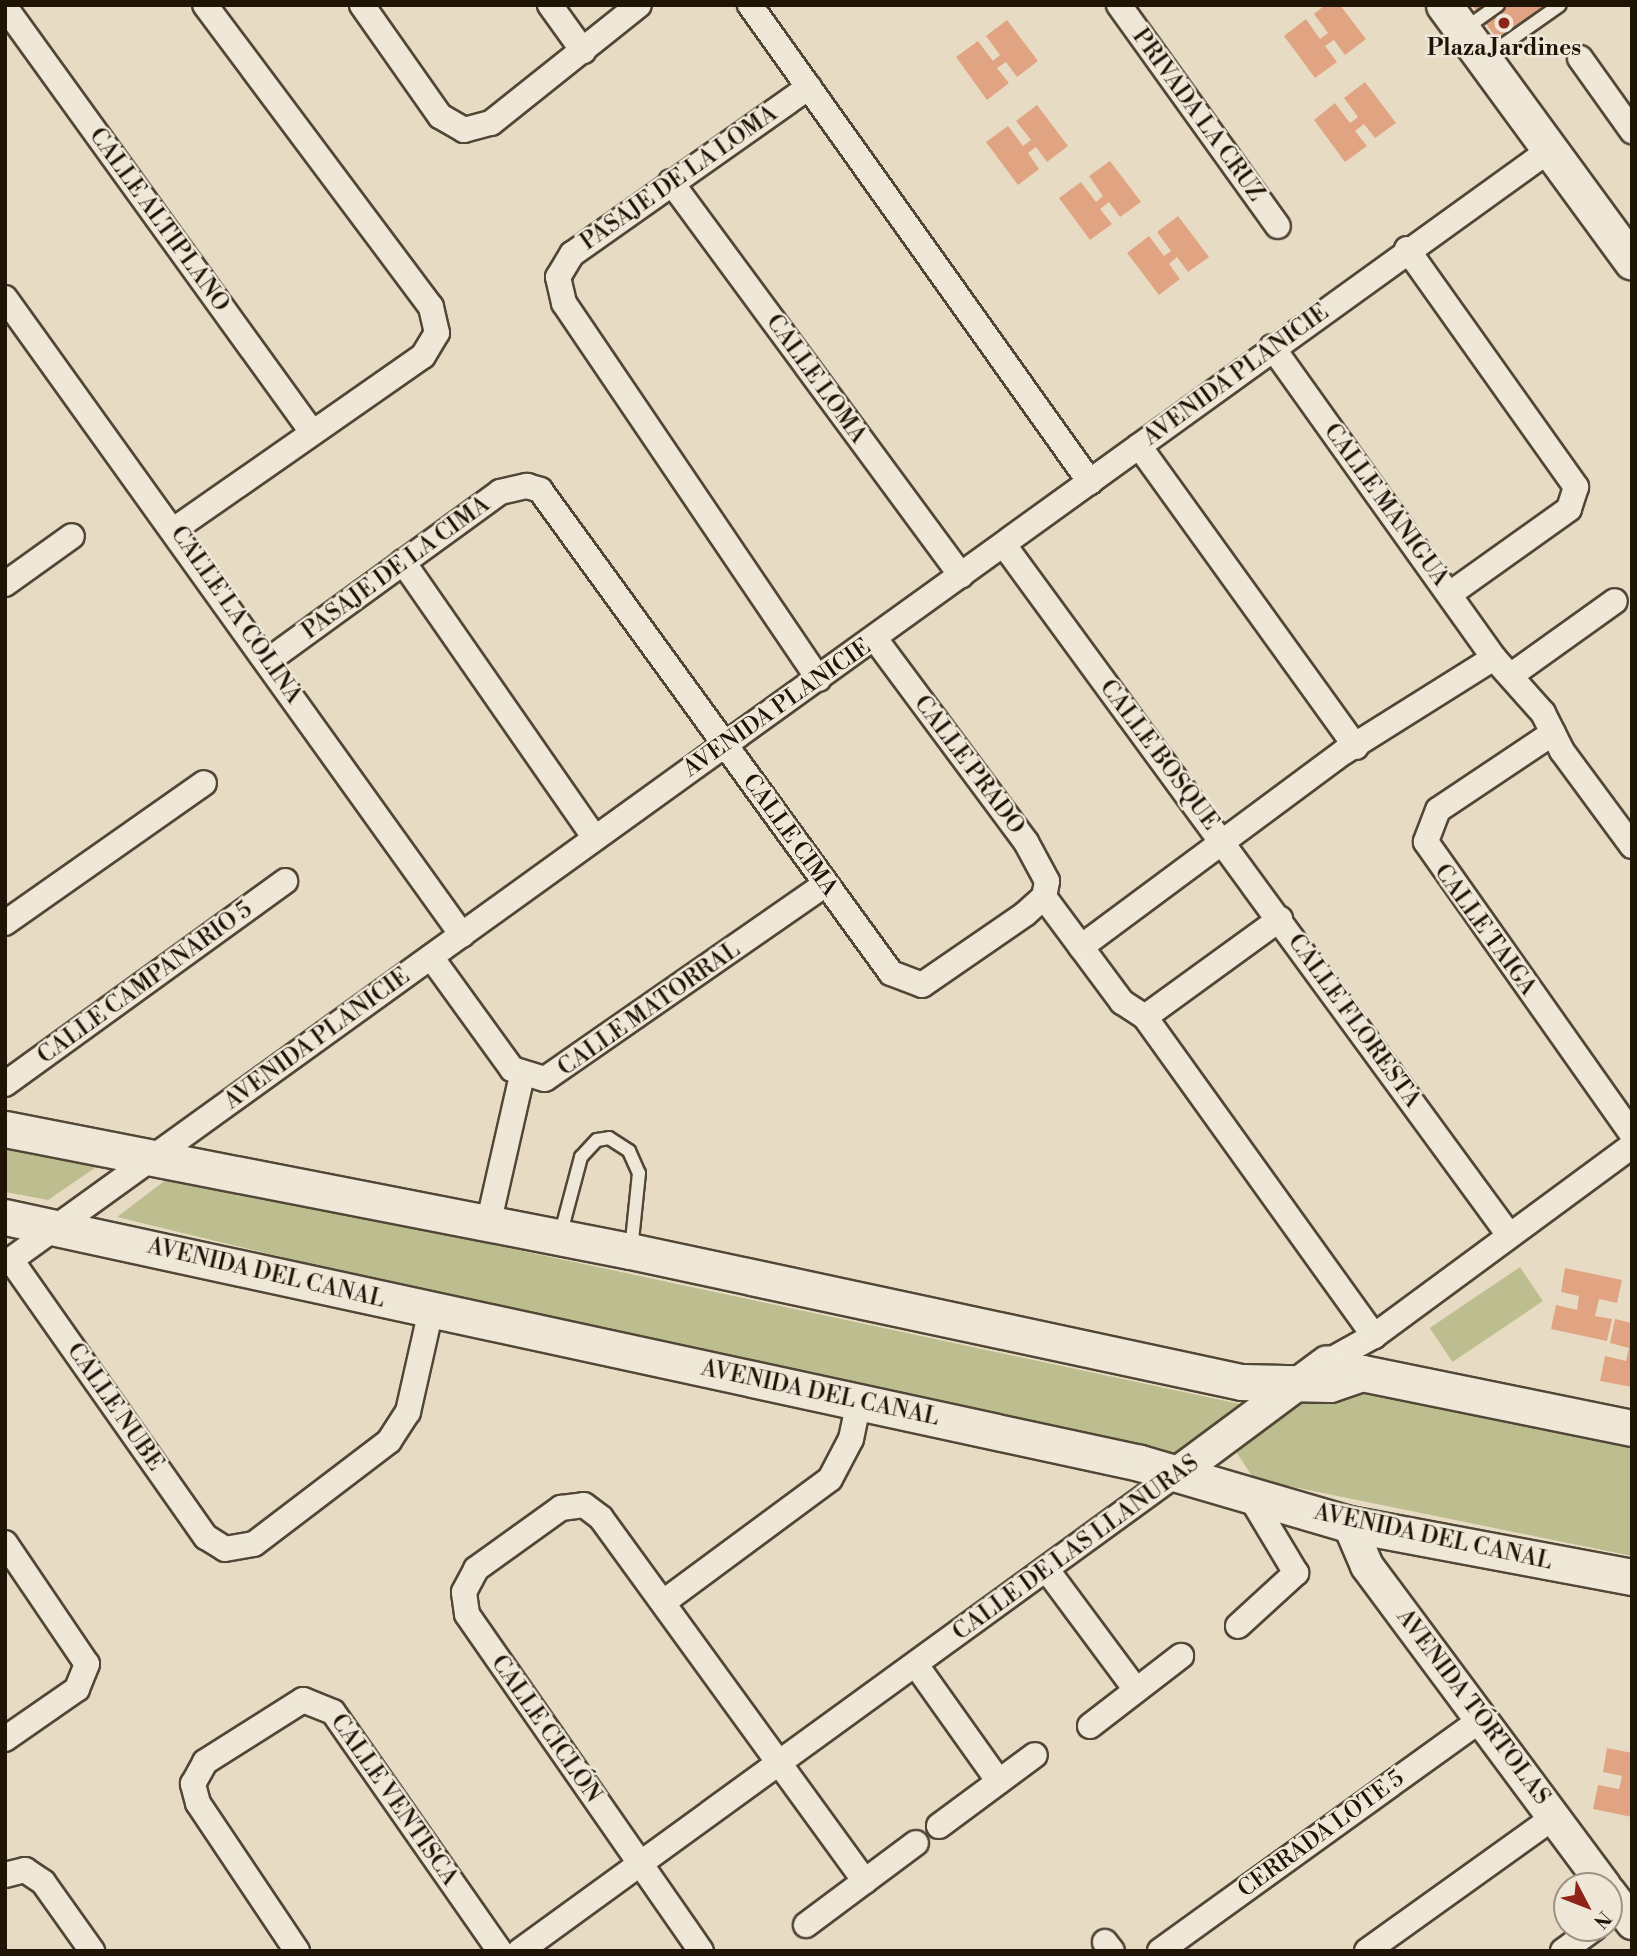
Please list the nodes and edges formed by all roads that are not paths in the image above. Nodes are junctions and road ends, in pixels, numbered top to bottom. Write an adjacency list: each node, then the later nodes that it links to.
1 (205, 5): 23 (street)
2 (362, 5): 11 (street)
3 (550, 5): 11 (street)
4 (639, 5): 11 (street)
5 (750, 5): 14 (street)
6 (1119, 5): 18 (street, PRIVADA LA CRUZ)
7 (1498, 5): 10 (lane)
8 (1560, 5): 12 (lane)
9 (5, 7): 23 (street, CALLE ALTIPLANO)
10 (1454, 18): 12 (main road)
11 (583, 51)
12 (1484, 58): 16 (main road)
13 (1580, 58): 15 (street)
14 (809, 87): 17 (street, PASAJE DE LA LOMA); 25 (street)
15 (1632, 131)
16 (1548, 151): 19 (street, AVENIDA PLANICIE); 20 (main road)
17 (671, 182): 31 (street, CALLE LOMA); 38 (street, PASAJE DE LA LOMA)
18 (1278, 226)
19 (1408, 249): 22 (street, AVENIDA PLANICIE); 33 (street, CALLE MANIGUA)
20 (1632, 262)
21 (5, 298): 27 (street, CALLE LA COLINA)
22 (1272, 347): 24 (street, AVENIDA PLANICIE); 33 (street, CALLE MANIGUA)
23 (312, 432): 27 (street)
24 (1139, 446): 25 (street, AVENIDA PLANICIE); 41 (street)
25 (1090, 482): 29 (street, AVENIDA PLANICIE)
26 (527, 485): 30 (street, PASAJE DE LA CIMA); 40 (street, CALLE CIMA)
27 (175, 529): 36 (street, CALLE LA COLINA)
28 (72, 536): 32 (street)
29 (1004, 545): 31 (street, AVENIDA PLANICIE); 44 (street, CALLE BOSQUE)
30 (403, 562): 36 (street, PASAJE DE LA CIMA); 43 (street)
31 (961, 576): 35 (street, AVENIDA PLANICIE)
32 (5, 584)
33 (1450, 594): 37 (street)
34 (1615, 601): 37 (street, CALLE BOSQUE)
35 (875, 639): 38 (street, AVENIDA PLANICIE); 48 (street, CALLE PRADO)
36 (269, 660): 51 (street, CALLE LA COLINA)
37 (1503, 666): 39 (street); 41 (street, CALLE BOSQUE)
38 (820, 679): 40 (street, AVENIDA PLANICIE)
39 (1553, 733): 45 (street); 58 (street, CALLE TAIGA)
40 (725, 745): 43 (street, AVENIDA PLANICIE); 47 (street, CALLE CIMA)
41 (1356, 747): 44 (street, CALLE BOSQUE)
42 (204, 783): 50 (street)
43 (595, 838): 51 (street, AVENIDA PLANICIE)
44 (1223, 840): 49 (street); 52 (street)
45 (1632, 846)
46 (285, 881): 56 (street, CALLE CAMPANARIO 5)
47 (826, 884): 48 (street, CALLE CIMA); 55 (street, CALLE MATORRAL)
48 (1044, 897): 52 (street)
49 (1280, 919): 54 (street, CALLE FLORESTA); 64 (street, CALLE FLORESTA)
50 (5, 923)
51 (462, 934): 53 (street, AVENIDA PLANICIE)
52 (1081, 947): 54 (street)
53 (431, 957): 55 (street); 60 (street, AVENIDA PLANICIE)
54 (1145, 1017): 69 (street)
55 (522, 1075): 62 (street)
56 (5, 1084)
57 (5, 1129): 60 (main road)
58 (1632, 1133)
59 (1632, 1146): 64 (street, CALLE DE LAS LLANURAS)
60 (153, 1156): 62 (main road); 63 (street, AVENIDA PLANICIE)
61 (5, 1217): 63 (main road, AVENIDA DEL CANAL)
62 (488, 1225): 65 (main road)
63 (57, 1226): 67 (street, AVENIDA PLANICIE); 68 (main road, AVENIDA DEL CANAL)
64 (1509, 1235): 69 (street, CALLE DE LAS LLANURAS)
65 (560, 1236): 66 (main road); 66 (lane)
66 (631, 1251): 71 (main road)
67 (8, 1262): 68 (street, CALLE NUBE)
68 (431, 1310): 72 (main road, AVENIDA DEL CANAL)
69 (1374, 1336): 70 (street, CALLE DE LAS LLANURAS)
70 (1327, 1362): 71 (street, CALLE DE LAS LLANURAS)
71 (1295, 1385): 73 (main road); 74 (street, CALLE DE LAS LLANURAS)
72 (859, 1402): 74 (main road, AVENIDA DEL CANAL); 80 (street)
73 (1632, 1428)
74 (1175, 1475): 75 (main road, AVENIDA DEL CANAL); 78 (street, CALLE DE LAS LLANURAS)
75 (1248, 1493): 76 (main road, AVENIDA DEL CANAL); 81 (street)
76 (1349, 1524): 79 (main road, AVENIDA DEL CANAL); 85 (street, AVENIDA TÓRTOLAS)
77 (5, 1543): 87 (street)
78 (1047, 1570): 83 (street, CALLE DE LAS LLANURAS); 84 (street)
79 (1632, 1577)
80 (665, 1601): 89 (street); 94 (street, CALLE CICLÓN)
81 (1238, 1626)
82 (1181, 1656): 84 (street)
83 (916, 1665): 89 (street, CALLE DE LAS LLANURAS); 90 (street)
84 (1136, 1690): 86 (street)
85 (1483, 1718): 91 (street, AVENIDA TÓRTOLAS); 104 (street, CERRADA LOTE 5)
86 (1090, 1726)
87 (5, 1739)
88 (1035, 1755): 90 (street)
89 (780, 1763): 94 (street, CALLE DE LAS LLANURAS); 97 (street)
90 (999, 1782): 92 (street)
91 (1555, 1817): 95 (street, AVENIDA TÓRTOLAS); 105 (street)
92 (939, 1826)
93 (916, 1843): 97 (street)
94 (639, 1863): 99 (street, CALLE DE LAS LLANURAS); 103 (street, CALLE CICLÓN)
95 (1592, 1872)
96 (5, 1875): 100 (street)
97 (865, 1881): 98 (street)
98 (806, 1925)
99 (533, 1947)
100 (92, 1951)
101 (297, 1951): 102 (street, CALLE VENTISCA)
102 (500, 1951)
103 (701, 1951)
104 (1160, 1951)
105 (1367, 1951)

